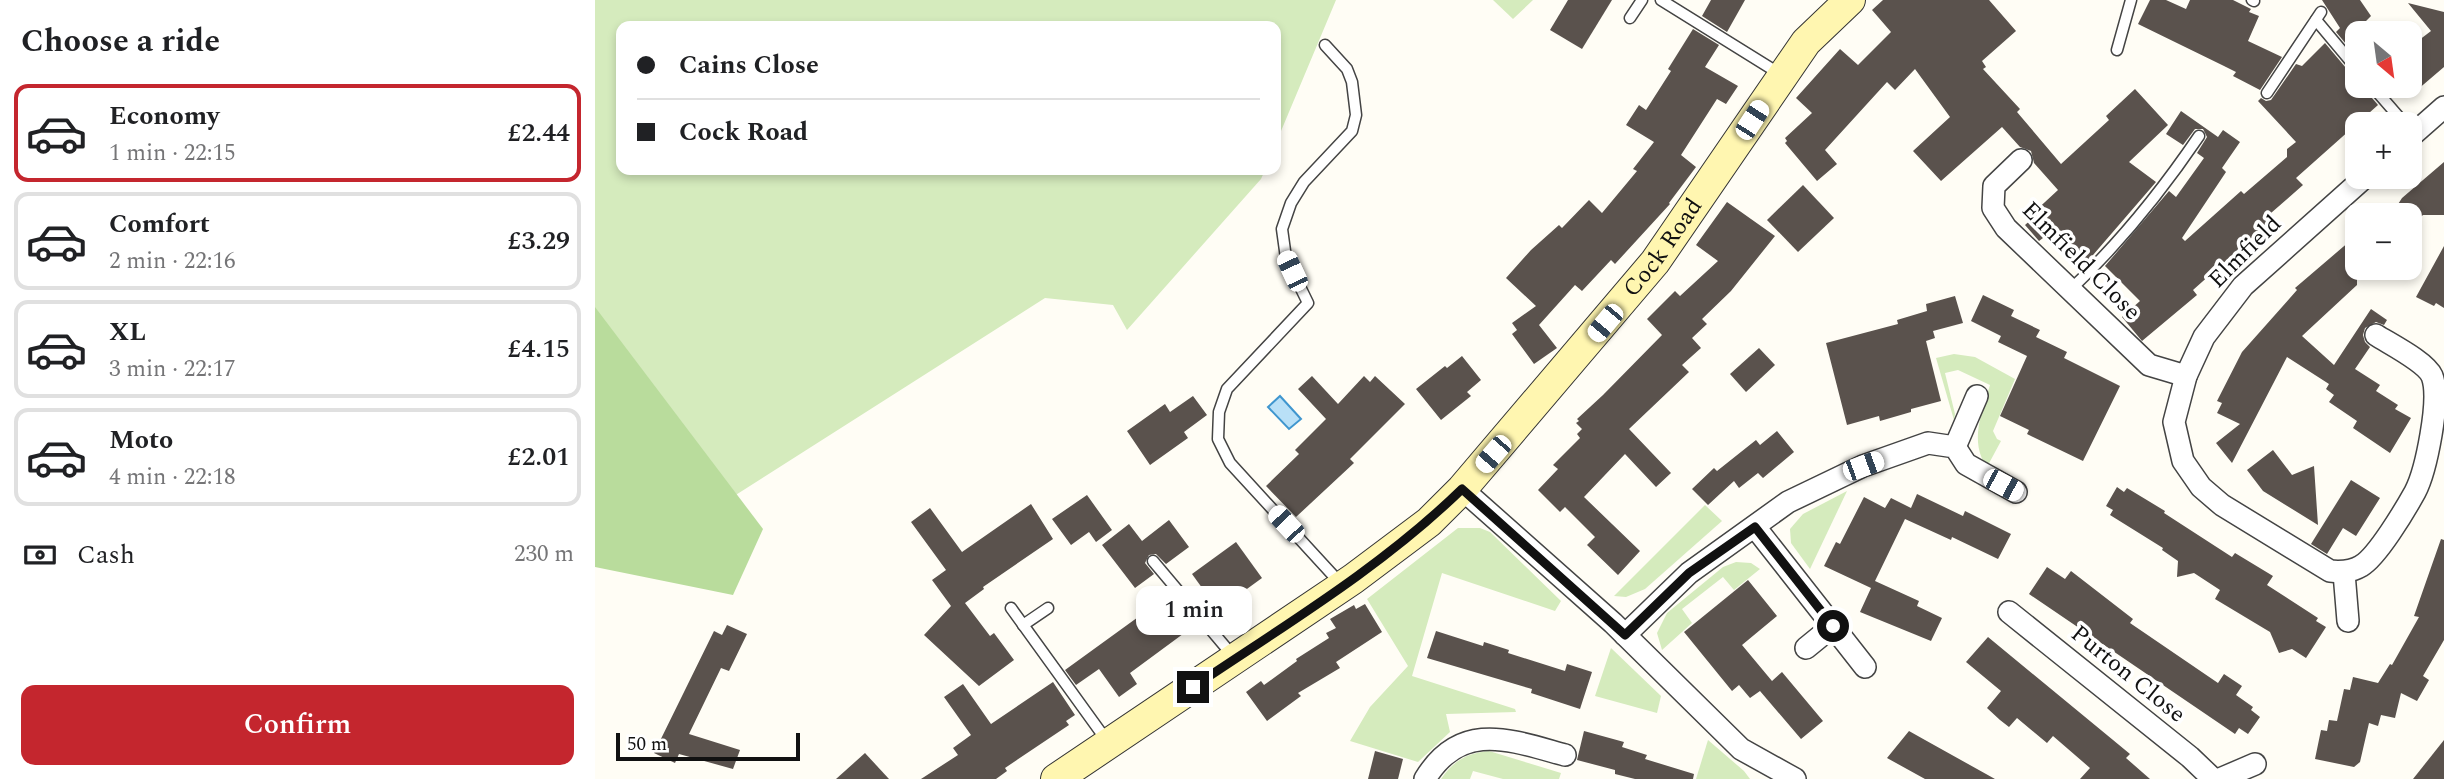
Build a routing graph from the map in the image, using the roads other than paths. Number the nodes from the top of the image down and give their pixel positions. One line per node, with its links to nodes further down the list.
1 (1642, 0): 5 (lane)
2 (1661, 0): 9 (lane)
3 (1850, 0): 9 (street, Cock Road)
4 (2131, 0): 7 (lane)
5 (1630, 18)
6 (1325, 46): 29 (lane)
7 (2117, 50)
8 (2345, 53): 10 (lane)
9 (1782, 76): 24 (street, Cock Road)
10 (2267, 93)
11 (2382, 98): 13 (lane)
12 (2444, 107): 14 (street)
13 (2393, 112)
14 (2422, 122)
15 (2199, 136): 18 (lane)
16 (2021, 160): 18 (street, Elmfield Close)
17 (2352, 189): 21 (street, Elmfield)
18 (2070, 290): 21 (street, Elmfield Close)
19 (2376, 335): 20 (street)
20 (2438, 371): 28 (street)
21 (2186, 376): 28 (street, Elmfield)
22 (1977, 396): 23 (street)
23 (1955, 447): 25 (street); 26 (street)
24 (1462, 489): 29 (street, Cock Road); 36 (street)
25 (2016, 492)
26 (1755, 527): 35 (street); 36 (street)
27 (1153, 561): 38 (lane)
28 (2344, 573): 33 (street)
29 (1343, 585): 38 (street, Cock Road)
30 (1011, 608): 34 (lane)
31 (1048, 608): 34 (lane)
32 (2009, 612): 46 (street, Purton Close)
33 (2348, 621)
34 (1023, 625): 40 (lane)
35 (1833, 626): 37 (street); 39 (street)
36 (1625, 635): 45 (street)
37 (1805, 648)
38 (1235, 658): 40 (street, Cock Road)
39 (1865, 667)
40 (1108, 743): 43 (street, Cock Road)
41 (1565, 755): 44 (street)
42 (2255, 764): 47 (street)
43 (1056, 779)
44 (1425, 779)
45 (1792, 779)
46 (2213, 779)
47 (2220, 779)

